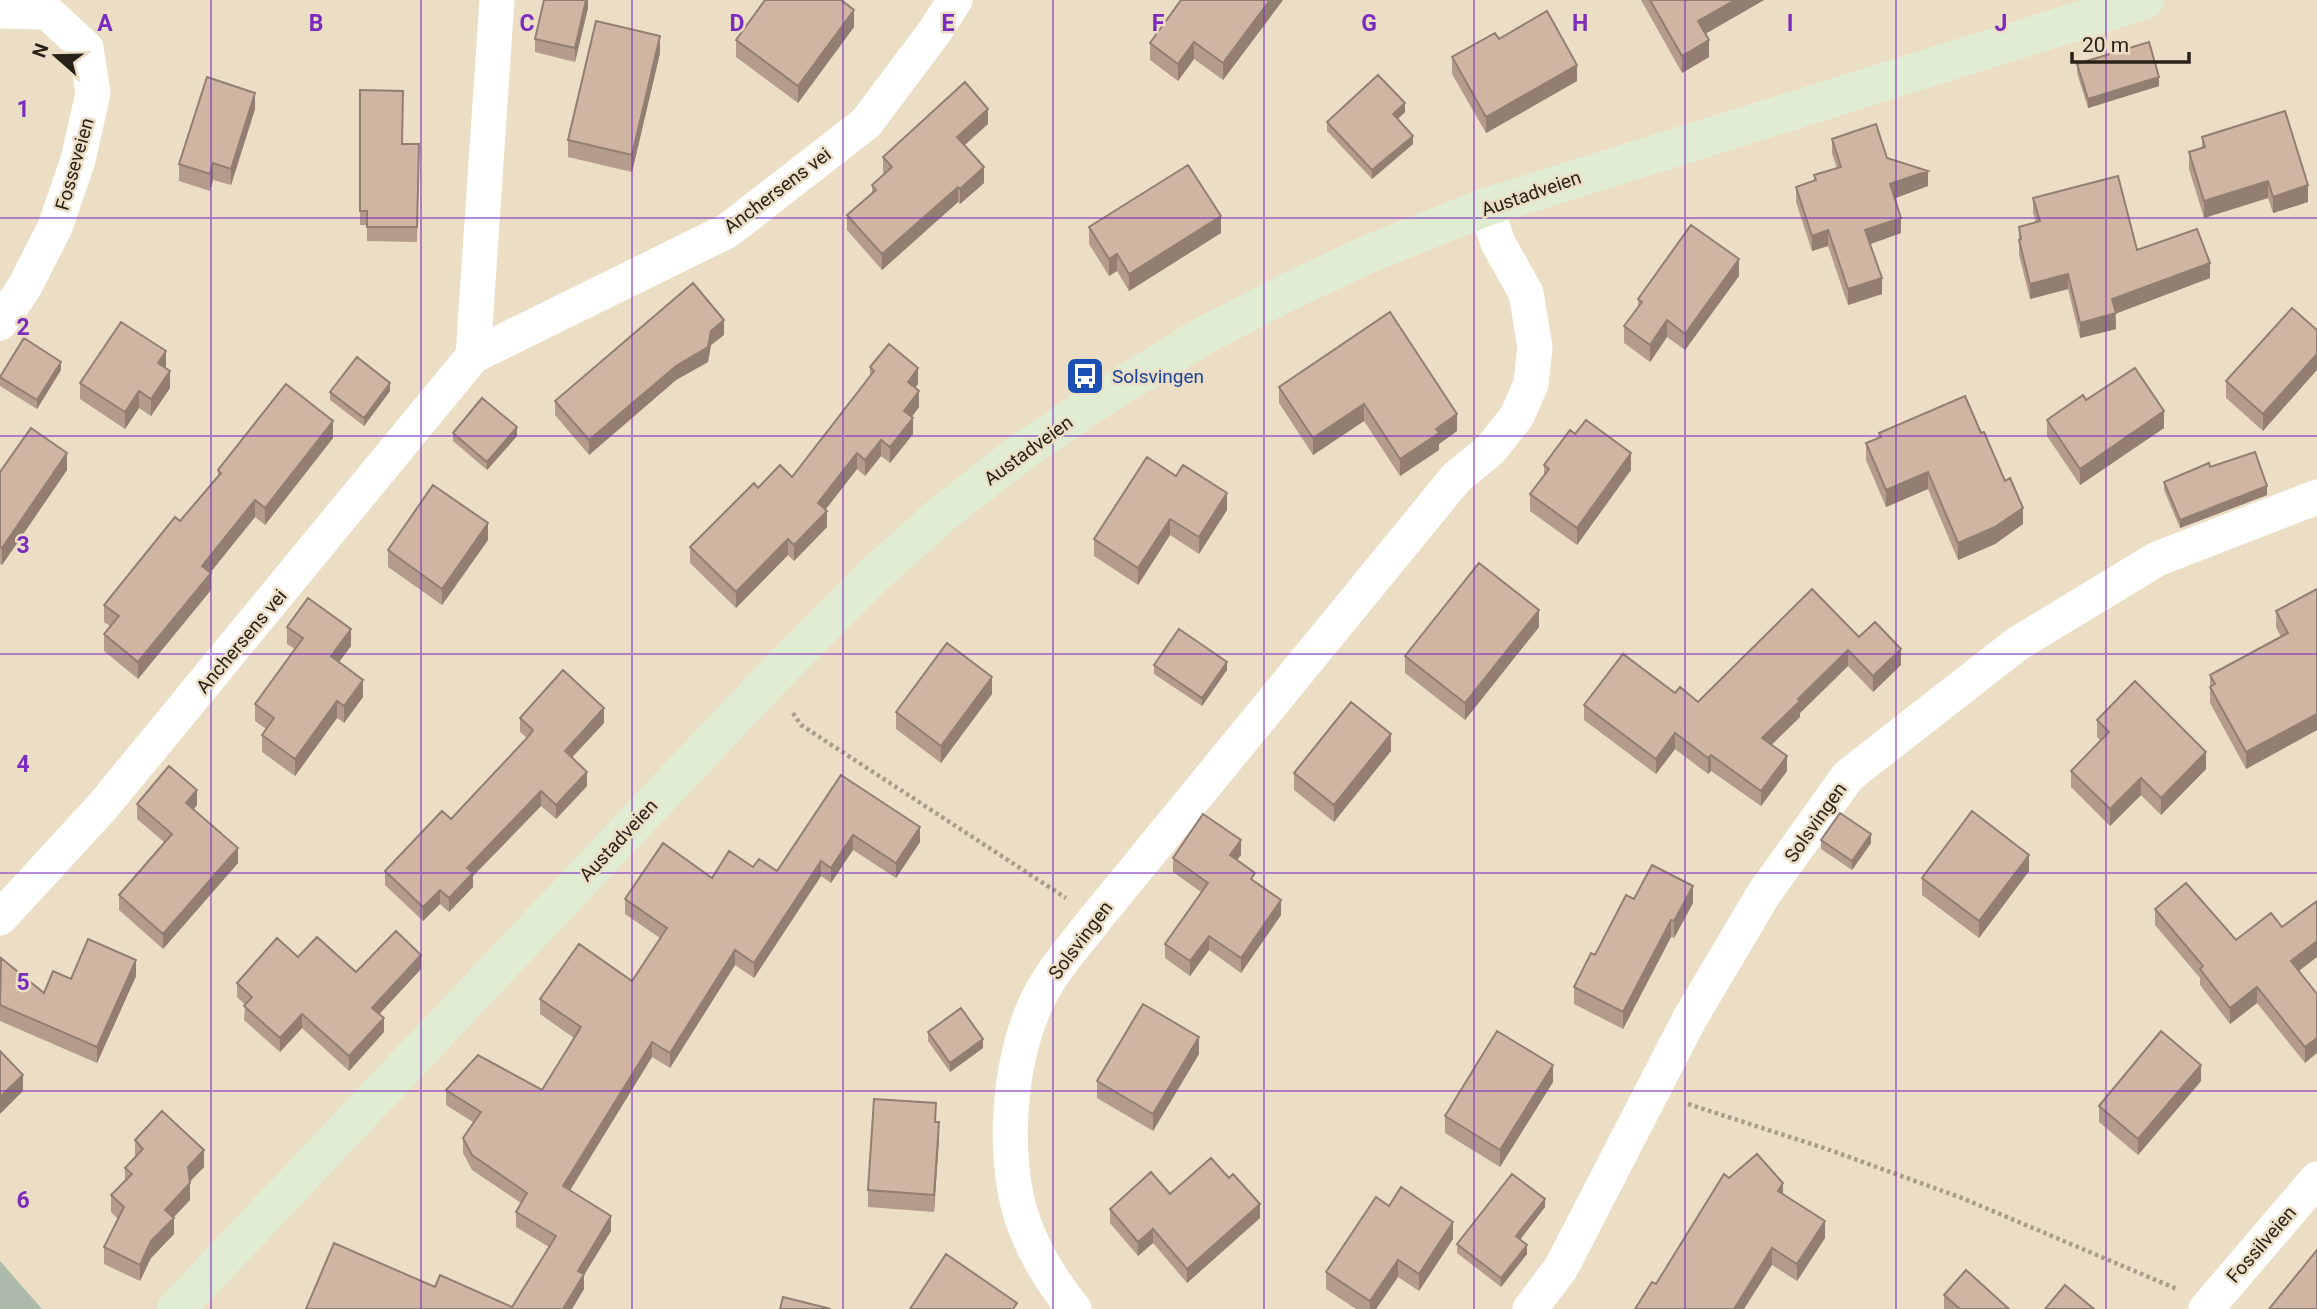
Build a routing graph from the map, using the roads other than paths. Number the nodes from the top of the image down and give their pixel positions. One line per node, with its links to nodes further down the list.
1 (497, 0): 7 (street)
2 (955, 0): 7 (street, Anchersens vei)
3 (2145, 0): 5 (main road, Austadveien)
4 (0, 11): 6 (street, Fosseveien)
5 (1486, 207): 12 (main road, Austadveien); 13 (street, Solsvingen)
6 (0, 323)
7 (473, 356): 9 (street, Anchersens vei)
8 (2317, 497): 14 (street, Solsvingen)
9 (0, 918)
10 (2317, 1179): 11 (street, Fossilveien)
11 (2208, 1306)
12 (176, 1309)
13 (1074, 1309)
14 (1530, 1309)

